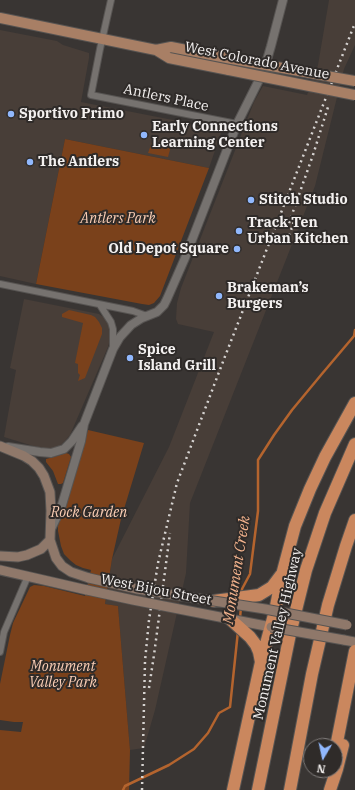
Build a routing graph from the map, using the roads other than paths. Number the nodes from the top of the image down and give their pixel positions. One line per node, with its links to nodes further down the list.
1 (111, 0): 4 (street)
2 (283, 0): 8 (street)
3 (0, 18): 4 (main road, West Colorado Avenue)
4 (102, 39): 5 (main road, West Colorado Avenue); 8 (street, Antlers Place)
5 (156, 50): 6 (main road, West Colorado Avenue, bridge); 7 (main road, West Colorado Avenue, bridge)
6 (355, 81)
7 (355, 95)
8 (237, 124): 11 (street)
9 (0, 284): 10 (street)
10 (100, 305): 11 (street); 12 (street)
11 (148, 316): 12 (street)
12 (113, 349): 14 (street)
13 (355, 403): 22 (highway)
14 (84, 424): 16 (street); 18 (street)
15 (355, 444): 37 (highway, Monument Valley Highway)
16 (0, 446): 18 (main road)
17 (355, 520): 38 (highway)
18 (51, 529): 19 (main road)
19 (50, 540): 20 (main road); 24 (main road, West Bijou Street, bridge)
20 (0, 556)
21 (0, 570): 23 (main road, West Bijou Street)
22 (284, 571): 24 (highway, bridge); 25 (highway)
23 (28, 576): 26 (main road, West Bijou Street, bridge); 31 (street)
24 (213, 601): 25 (main road, West Bijou Street, bridge)
25 (275, 611): 27 (main road, West Bijou Street, bridge); 28 (highway)
26 (230, 619): 28 (main road, West Bijou Street); 32 (highway)
27 (351, 625)
28 (271, 627): 29 (main road, West Bijou Street, bridge); 32 (highway)
29 (355, 642)
30 (355, 651): 34 (highway)
31 (0, 652)
32 (261, 662): 36 (highway)
33 (355, 690): 39 (highway)
34 (338, 738)
35 (331, 778): 39 (highway)
36 (233, 790)
37 (258, 790)
38 (290, 790)
39 (329, 790)

